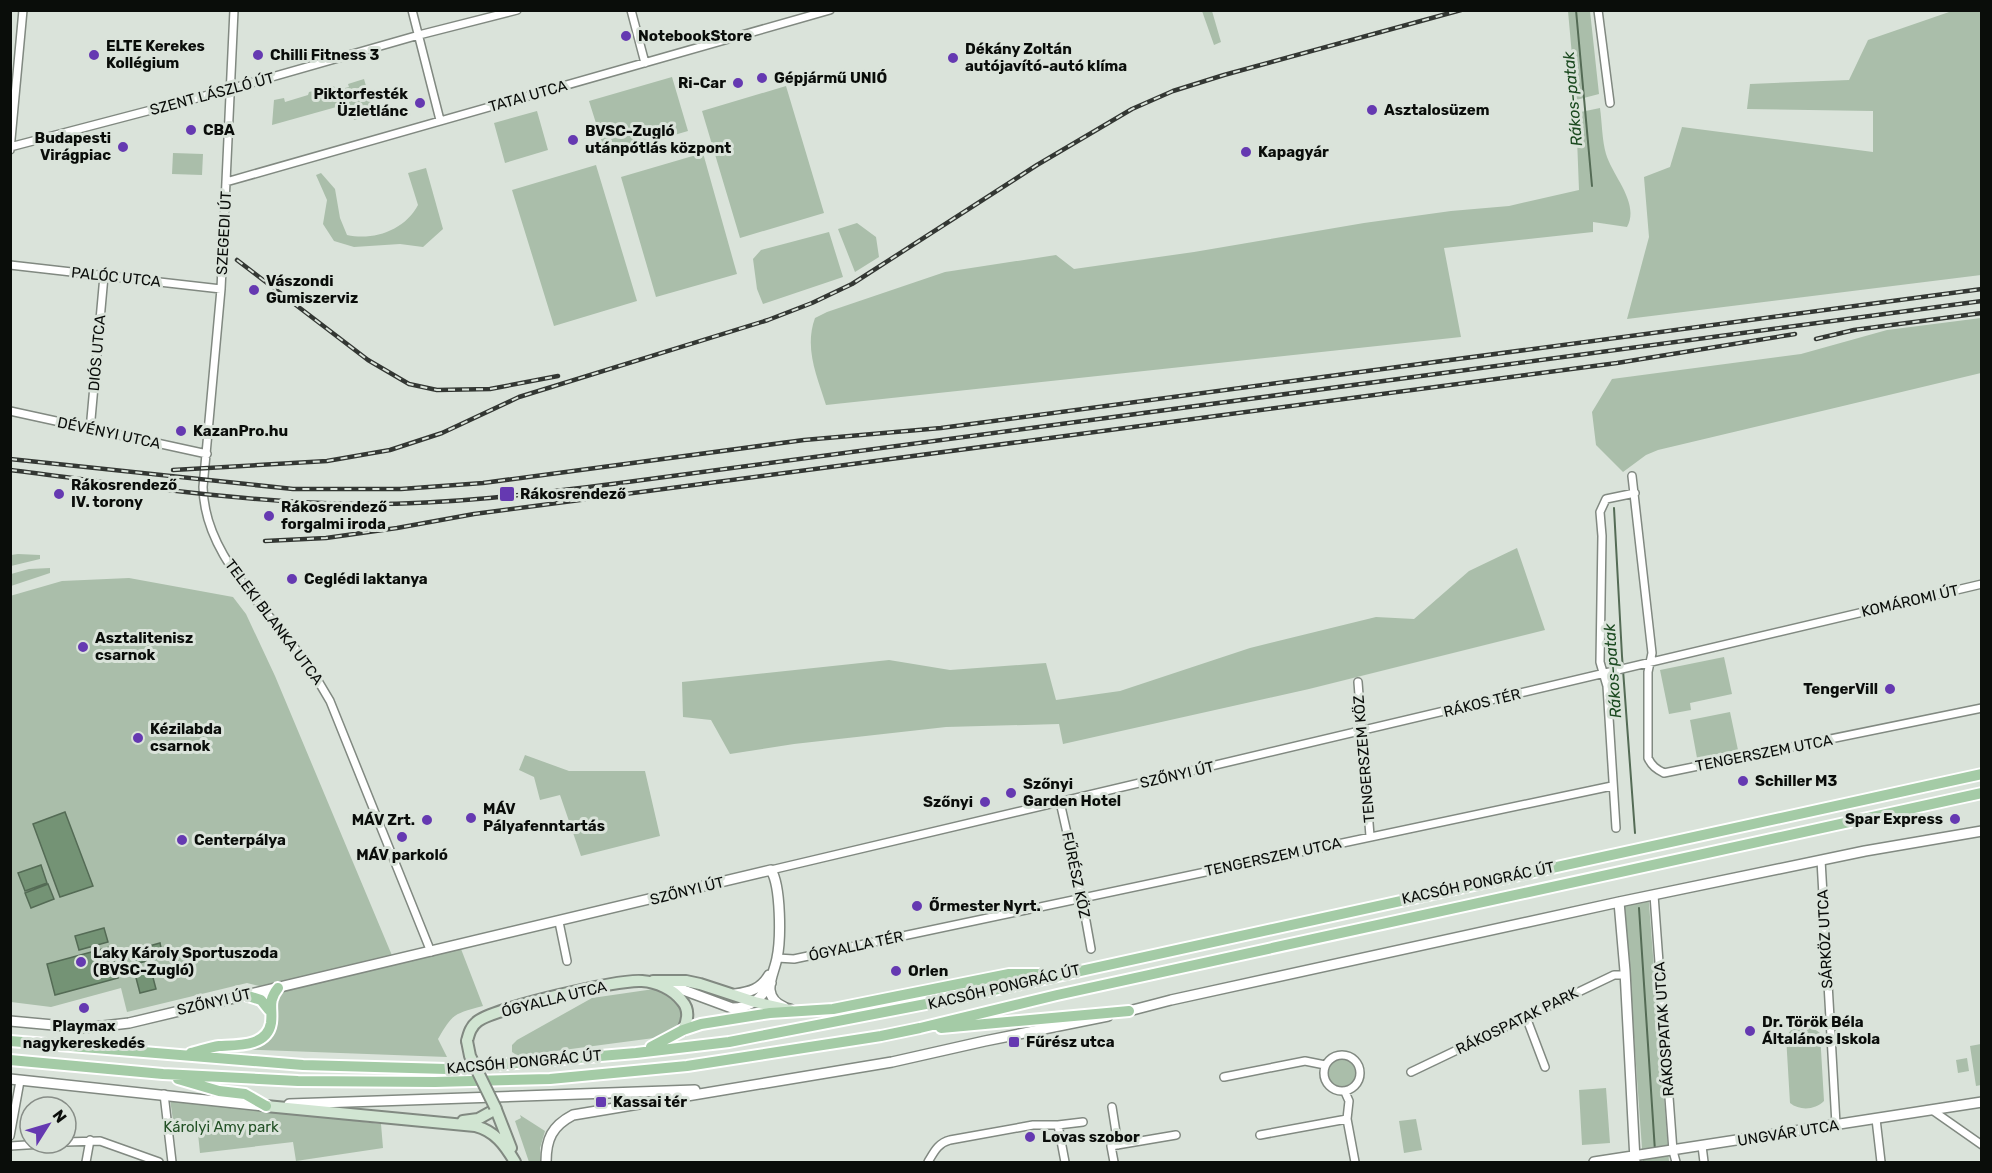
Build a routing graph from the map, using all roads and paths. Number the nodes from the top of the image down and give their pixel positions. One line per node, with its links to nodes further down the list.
1 (23, 10): 13 (street)
2 (234, 10): 10 (street, SZEGEDI ÚT)
3 (412, 10): 8 (street)
4 (517, 10): 8 (street, SZENT LÁSZLÓ ÚT)
5 (630, 10): 9 (street)
6 (1598, 10): 11 (street)
7 (828, 11): 9 (street, TATAI UTCA)
8 (419, 35): 10 (street, SZENT LÁSZLÓ ÚT); 12 (street)
9 (645, 63): 12 (street, TATAI UTCA)
10 (230, 90): 13 (street, SZENT LÁSZLÓ ÚT); 14 (street, SZEGEDI ÚT)
11 (1610, 103)
12 (440, 120): 14 (street, TATAI UTCA)
13 (11, 148)
14 (226, 182): 17 (street, SZEGEDI ÚT)
15 (10, 266): 16 (street, PALÓC UTCA)
16 (104, 276): 17 (street, PALÓC UTCA); 19 (street, DIÓS UTCA)
17 (221, 289): 20 (street, SZEGEDI ÚT)
18 (10, 411): 19 (street, DÉVÉNYI UTCA)
19 (90, 430): 20 (street, DÉVÉNYI UTCA)
20 (207, 454): 45 (street, TELEKI BLANKA UTCA)
21 (1632, 476): 22 (street)
22 (1635, 494): 25 (street); 26 (street)
23 (1982, 584): 24 (street, KOMÁROMI ÚT)
24 (1839, 617): 25 (street, RÁKOS TÉR)
25 (1650, 662): 26 (street, RÁKOS TÉR); 28 (street, TENGERSZEM UTCA)
26 (1604, 673): 29 (street, RÁKOS TÉR); 31 (street)
27 (1358, 682): 29 (street, TENGERSZEM KÖZ)
28 (1982, 708)
29 (1361, 732): 33 (street, SZŐNYI ÚT); 36 (street, TENGERSZEM KÖZ)
30 (1982, 774): 48 (main road, KACSÓH PONGRÁC ÚT)
31 (1612, 786): 34 (street); 36 (street, TENGERSZEM UTCA)
32 (1982, 793): 62 (main road, KACSÓH PONGRÁC ÚT)
33 (1060, 802): 38 (street, SZŐNYI ÚT); 40 (street, FŰRÉSZ KÖZ)
34 (1616, 828)
35 (1982, 831): 37 (street, KACSÓH PONGRÁC ÚT)
36 (1370, 836): 40 (street, TENGERSZEM UTCA)
37 (1821, 860): 39 (street, KACSÓH PONGRÁC ÚT); 87 (street, SÁRKÖZ UTCA)
38 (771, 870): 42 (street, SZŐNYI ÚT); 46 (street)
39 (1654, 895): 41 (street, KACSÓH PONGRÁC ÚT); 96 (street, RÁKOSPATAK UTCA)
40 (1082, 899): 43 (street, TENGERSZEM UTCA); 44 (street, FŰRÉSZ KÖZ)
41 (1619, 902): 49 (street); 59 (street, KACSÓH PONGRÁC ÚT)
42 (559, 922): 45 (street, SZŐNYI ÚT); 47 (street)
43 (934, 929): 46 (street, ÓGYALLA TÉR)
44 (1091, 949)
45 (432, 952): 53 (street, SZŐNYI ÚT)
46 (776, 960): 52 (street); 54 (street)
47 (567, 962)
48 (1060, 974): 58 (main road); 65 (main road, KACSÓH PONGRÁC ÚT)
49 (1625, 975): 60 (street, RÁKOSPATAK PARK); 97 (street)
50 (641, 981): 51 (main road, ÓGYALLA UTCA); 54 (main road); 80 (main road, ÓGYALLA UTCA, bridge)
51 (654, 983): 56 (street); 63 (main road)
52 (771, 983): 56 (street); 58 (street)
53 (278, 988): 55 (street, SZŐNYI ÚT); 57 (main road)
54 (735, 994): 56 (main road)
55 (245, 995): 57 (main road); 61 (street, SZŐNYI ÚT)
56 (755, 1002): 58 (main road)
57 (269, 1010): 66 (main road)
58 (793, 1011): 63 (main road)
59 (1129, 1011): 62 (main road); 74 (street, KACSÓH PONGRÁC ÚT)
60 (1526, 1017): 69 (street); 70 (street, RÁKOSPATAK PARK)
61 (10, 1021)
62 (920, 1028): 71 (main road, KACSÓH PONGRÁC ÚT)
63 (683, 1030): 65 (main road)
64 (10, 1041): 66 (main road, KACSÓH PONGRÁC ÚT)
65 (636, 1053): 66 (main road, KACSÓH PONGRÁC ÚT)
66 (184, 1055)
67 (10, 1060): 71 (main road, KACSÓH PONGRÁC ÚT)
68 (1325, 1065): 72 (street); 75 (street); 75 (street)
69 (1545, 1067)
70 (1411, 1072)
71 (163, 1074): 78 (main road)
72 (1224, 1077)
73 (15, 1080): 76 (street, KACSÓH PONGRÁC ÚT); 90 (street)
74 (742, 1088): 78 (street, KACSÓH PONGRÁC ÚT); 102 (street, KACSÓH PONGRÁC ÚT)
75 (1345, 1092): 82 (street)
76 (164, 1094): 78 (street, KACSÓH PONGRÁC ÚT); 100 (street)
77 (1982, 1102): 81 (street, UNGVÁR UTCA)
78 (266, 1106): 85 (main road)
79 (1112, 1107): 93 (street)
80 (495, 1108): 85 (main road); 101 (main road)
81 (1932, 1110): 83 (street, UNGVÁR UTCA); 94 (street)
82 (1347, 1119): 89 (street); 106 (street)
83 (1876, 1119): 87 (street, UNGVÁR UTCA); 110 (street)
84 (1083, 1122): 86 (street)
85 (451, 1123): 101 (main road)
86 (1058, 1125): 103 (street); 104 (street)
87 (1836, 1125): 95 (street, UNGVÁR UTCA)
88 (1176, 1135): 93 (street)
89 (1260, 1135)
90 (10, 1136)
91 (90, 1140): 92 (street); 98 (street); 99 (street)
92 (78, 1141)
93 (1118, 1145): 105 (street)
94 (1982, 1145)
95 (1702, 1146): 96 (street, UNGVÁR UTCA); 109 (street)
96 (1669, 1151): 97 (street, UNGVÁR UTCA); 108 (street, RÁKOSPATAK UTCA)
97 (1638, 1158): 107 (street, UNGVÁR UTCA)
98 (86, 1162)
99 (159, 1162)
100 (172, 1162)
101 (516, 1162)
102 (546, 1162)
103 (928, 1162)
104 (1065, 1162)
105 (1114, 1162)
106 (1355, 1162)
107 (1594, 1162)
108 (1676, 1162)
109 (1704, 1162)
110 (1881, 1162)

